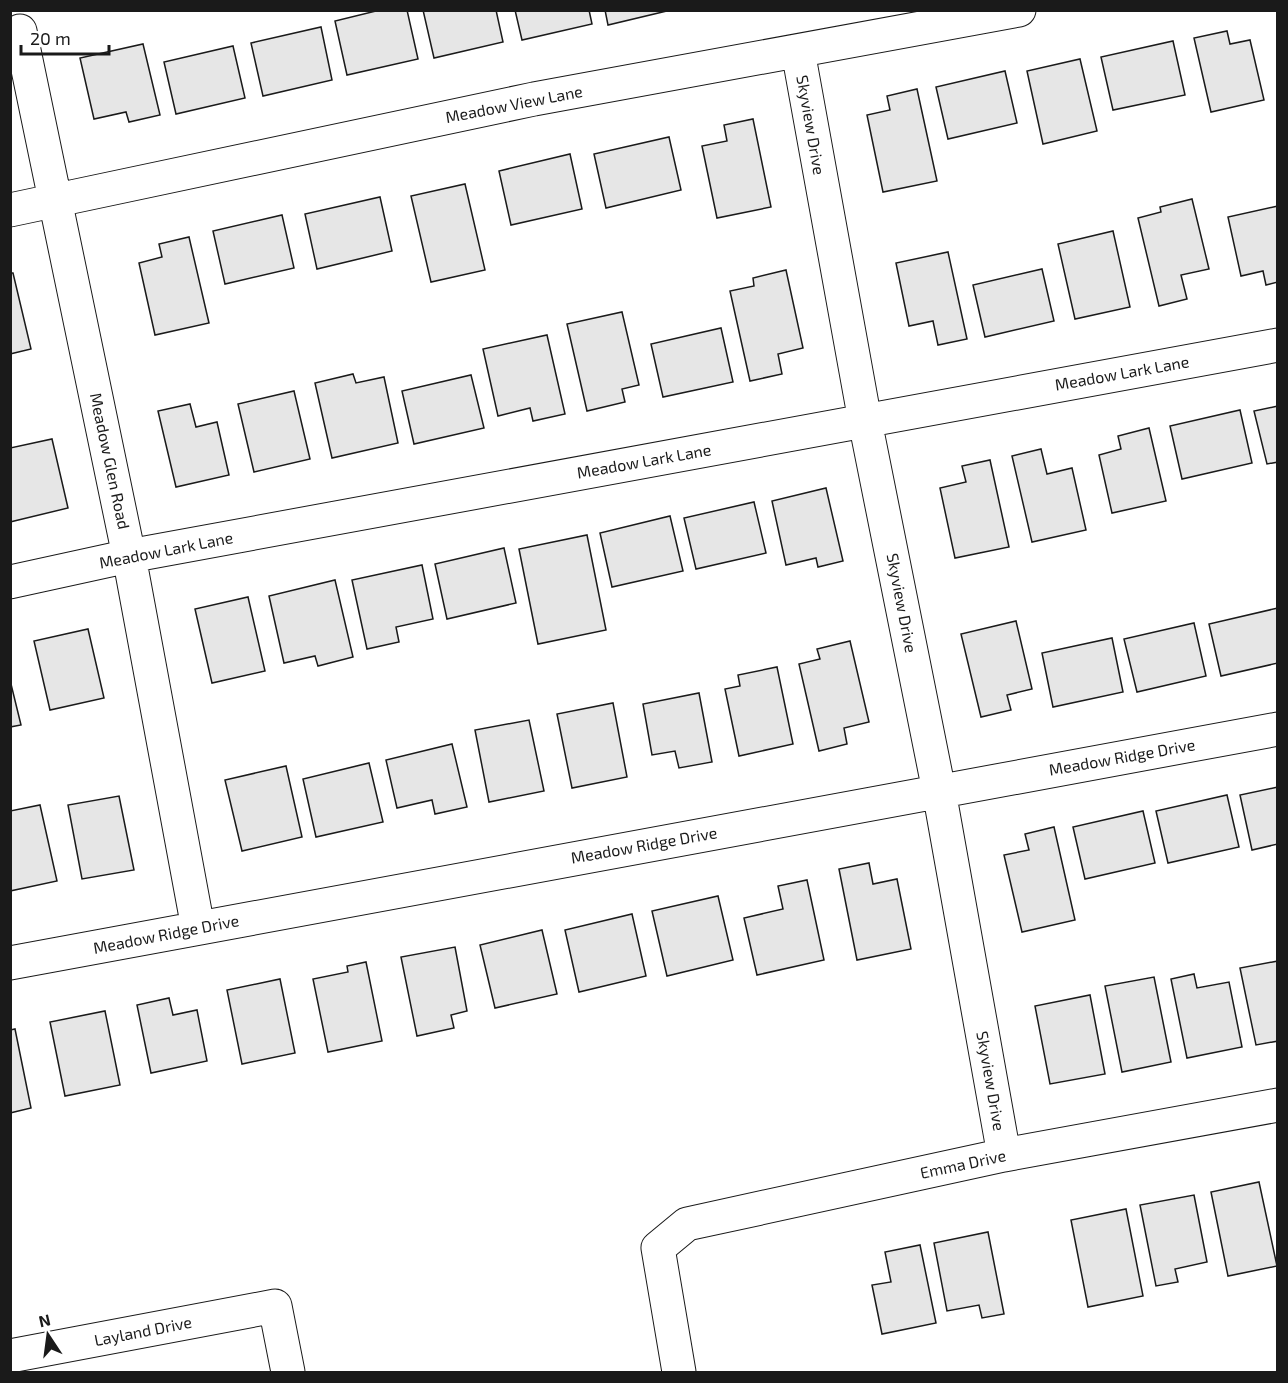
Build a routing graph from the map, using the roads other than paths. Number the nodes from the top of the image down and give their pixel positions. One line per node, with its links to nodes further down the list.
1 (1019, 10): 3 (street, Meadow View Lane)
2 (20, 31): 4 (street, Meadow Glen Road)
3 (798, 51): 4 (street, Meadow View Lane); 7 (street, Skyview Drive)
4 (55, 201): 5 (street, Meadow View Lane); 8 (street, Meadow Glen Road)
5 (10, 210)
6 (1278, 345): 7 (street, Meadow Lark Lane)
7 (865, 421): 8 (street, Meadow Lark Lane); 11 (street, Skyview Drive)
8 (129, 556): 9 (street, Meadow Lark Lane); 12 (street, Meadow Glen Road)
9 (10, 582)
10 (1278, 729): 11 (street, Meadow Ridge Drive)
11 (939, 791): 12 (street, Meadow Ridge Drive); 15 (street, Skyview Drive)
12 (198, 928): 13 (street, Meadow Ridge Drive)
13 (10, 963)
14 (1278, 1105): 15 (street, Emma Drive)
15 (1004, 1155): 18 (street, Emma Drive)
16 (10, 1356): 17 (street, Layland Drive)
17 (288, 1372)
18 (679, 1372)

